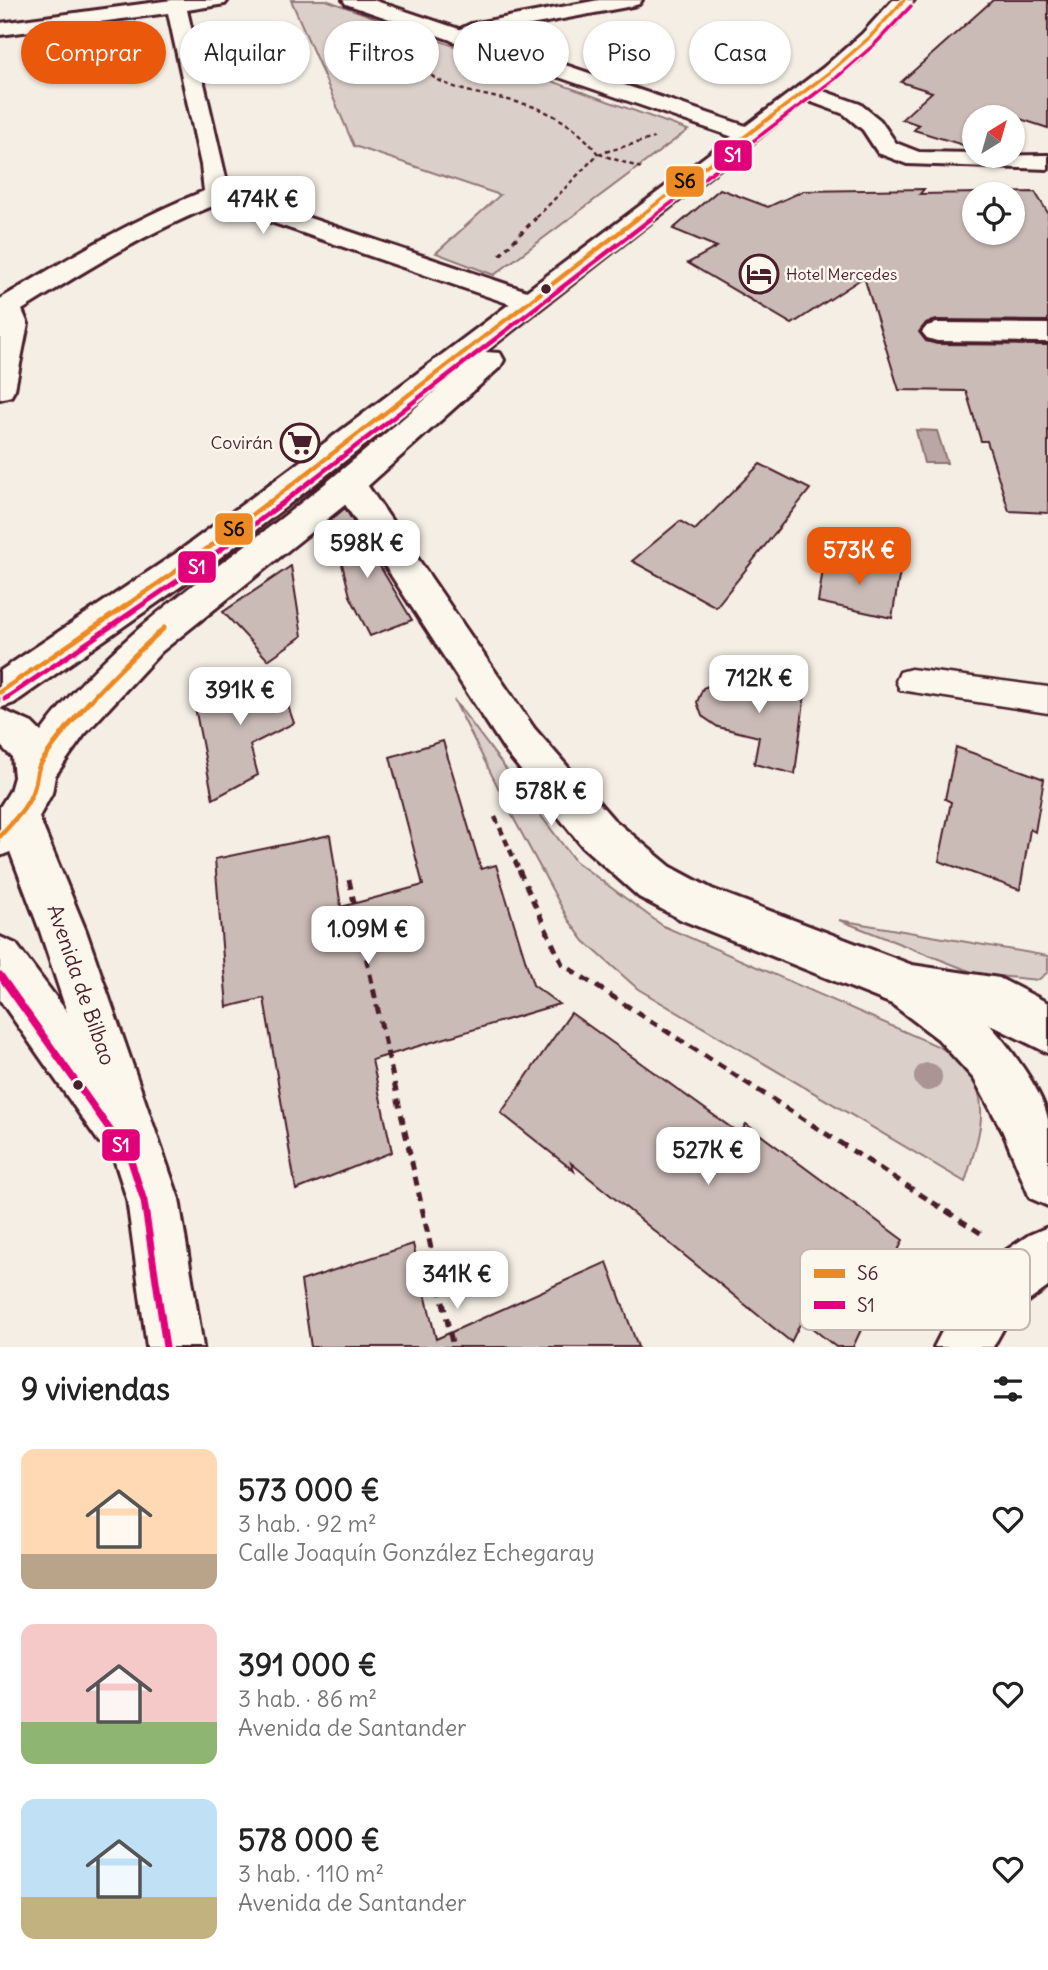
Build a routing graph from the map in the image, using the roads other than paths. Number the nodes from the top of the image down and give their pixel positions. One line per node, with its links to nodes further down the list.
1 (218, 0): 5 (main road)
2 (353, 0): 8 (main road)
3 (632, 0): 6 (main road)
4 (904, 0): 10 (main road)
5 (176, 5): 7 (main road); 14 (main road)
6 (519, 21)
7 (0, 29)
8 (453, 35)
9 (569, 74): 11 (main road)
10 (806, 92): 11 (main road); 12 (main road)
11 (747, 134): 13 (main road)
12 (1048, 162)
13 (685, 182): 15 (main road); 20 (main road)
14 (217, 195): 15 (main road); 16 (main road)
15 (529, 301): 22 (main road)
16 (3, 306): 19 (main road)
17 (937, 332): 18 (main road)
18 (1048, 333)
19 (0, 389)
20 (349, 484): 25 (main road); 28 (main road)
21 (911, 681): 23 (lane)
22 (0, 692)
23 (1048, 700)
24 (0, 726): 25 (main road)
25 (36, 770): 26 (main road)
26 (9, 827): 30 (main road, Avenida de Bilbao)
27 (0, 960): 30 (main road, Avenida de Bilbao)
28 (908, 987): 29 (main road); 31 (main road)
29 (1048, 1029)
30 (138, 1154): 33 (main road, Avenida de Bilbao)
31 (1048, 1180)
32 (971, 1330): 34 (main road)
33 (175, 1347)
34 (962, 1347)

